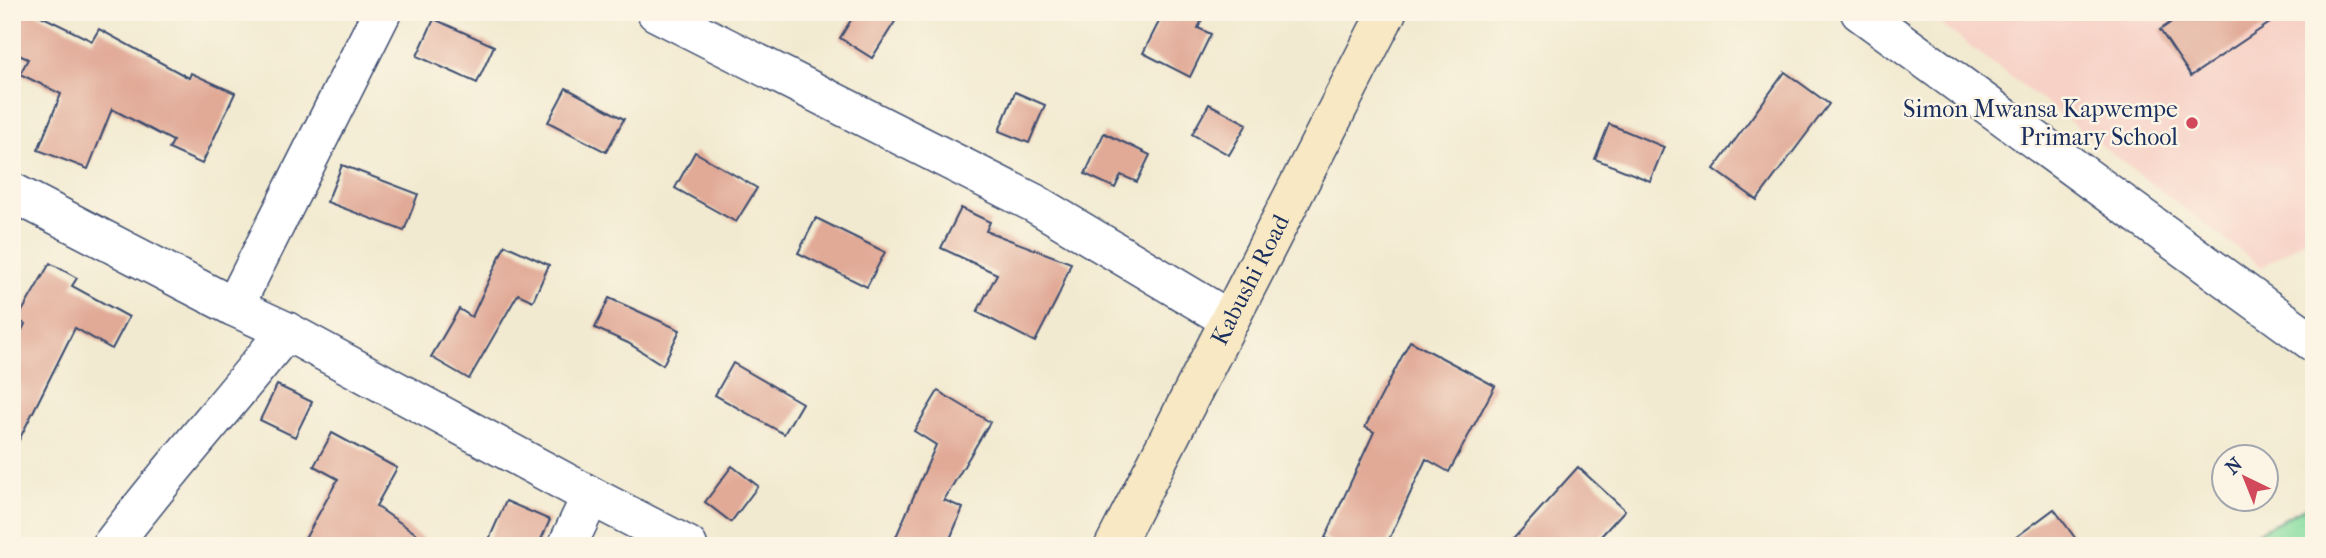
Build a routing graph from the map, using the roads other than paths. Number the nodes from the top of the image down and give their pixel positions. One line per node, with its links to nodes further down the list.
1 (382, 12): 6 (street)
2 (656, 12): 7 (street)
3 (1387, 12): 7 (main road, Kabushi Road)
4 (1860, 12): 9 (street)
5 (12, 192): 6 (street)
6 (234, 307): 8 (street)
7 (1230, 320): 14 (main road, Kabushi Road)
8 (286, 331): 10 (street); 11 (street)
9 (2314, 343)
10 (591, 496): 12 (street); 13 (street)
11 (111, 546)
12 (566, 546)
13 (688, 546)
14 (1114, 546)

